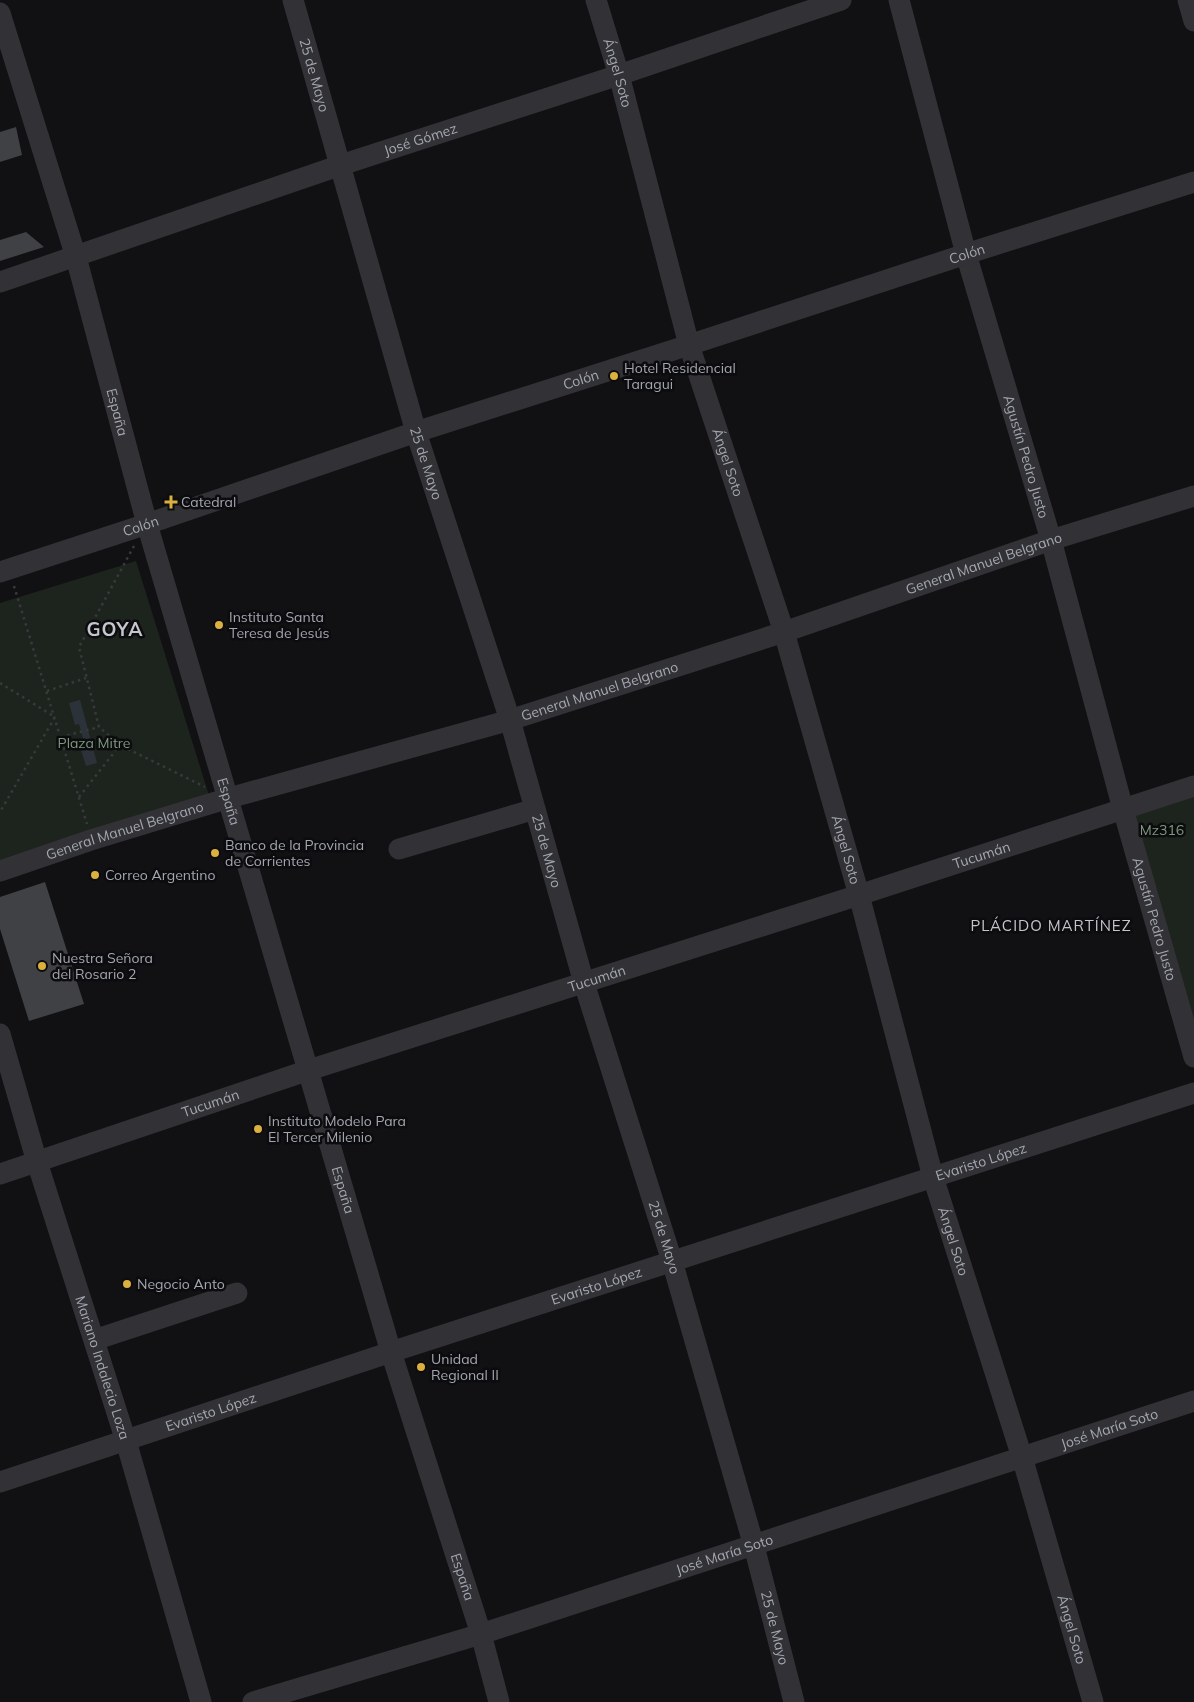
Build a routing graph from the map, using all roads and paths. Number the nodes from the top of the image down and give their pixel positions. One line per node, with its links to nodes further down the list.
1 (293, 0): 9 (street, 25 de Mayo)
2 (596, 0): 8 (street, Ángel Soto)
3 (841, 0): 8 (street, José Gómez)
4 (899, 0): 11 (street, Agustín Pedro Justo)
5 (1188, 0): 7 (street)
6 (0, 13): 12 (street, España)
7 (1194, 21)
8 (619, 75): 9 (street, José Gómez); 14 (street, Ángel Soto)
9 (341, 165): 12 (street, José Gómez); 15 (street, 25 de Mayo)
10 (1194, 182): 11 (street, Colón)
11 (966, 254): 14 (street, Colón); 18 (street, Agustín Pedro Justo)
12 (76, 257): 13 (street, José Gómez); 17 (street, España)
13 (0, 282)
14 (689, 345): 15 (street, Colón); 20 (street, Ángel Soto)
15 (416, 432): 17 (street, Colón); 25 (street, 25 de Mayo)
16 (1194, 496): 18 (street, General Manuel Belgrano)
17 (147, 524): 19 (street, Colón); 21 (path); 31 (street, España)
18 (1051, 540): 20 (street, General Manuel Belgrano); 33 (street, Agustín Pedro Justo)
19 (5, 570): 23 (path)
20 (784, 632): 25 (street, General Manuel Belgrano); 38 (street, Ángel Soto)
21 (87, 678): 23 (path); 26 (path)
22 (0, 684): 24 (path)
23 (47, 691): 24 (path)
24 (55, 717): 27 (path); 34 (path)
25 (510, 720): 31 (street, General Manuel Belgrano); 32 (street, 25 de Mayo)
26 (99, 727): 27 (path); 28 (path)
27 (61, 737): 30 (path)
28 (120, 745): 30 (path); 31 (path)
29 (1194, 786): 33 (street, Tucumán)
30 (79, 797): 35 (path)
31 (229, 798): 35 (street, General Manuel Belgrano); 42 (street, España)
32 (535, 809): 36 (street); 39 (street, 25 de Mayo)
33 (1122, 809): 38 (street, Tucumán); 41 (street, Agustín Pedro Justo)
34 (0, 812)
35 (92, 840): 37 (street, General Manuel Belgrano)
36 (399, 849)
37 (0, 872)
38 (859, 895): 39 (street, Tucumán); 46 (street, Ángel Soto)
39 (584, 983): 42 (street, Tucumán); 47 (street, 25 de Mayo)
40 (0, 1034): 44 (street, Mariano Indalecio Loza)
41 (1194, 1057)
42 (309, 1070): 44 (street, Tucumán); 50 (street, España)
43 (1194, 1093): 46 (street, Evaristo López)
44 (37, 1162): 45 (street, Tucumán); 49 (street, Mariano Indalecio Loza)
45 (0, 1174)
46 (933, 1177): 47 (street, Evaristo López); 53 (street, Ángel Soto)
47 (672, 1260): 50 (street, Evaristo López); 55 (street, 25 de Mayo)
48 (237, 1293): 49 (street)
49 (94, 1340): 52 (street, Mariano Indalecio Loza)
50 (391, 1352): 52 (street, Evaristo López); 56 (street, España)
51 (1194, 1401): 53 (street, José María Soto)
52 (126, 1441): 54 (street, Evaristo López); 57 (street, Mariano Indalecio Loza)
53 (1022, 1457): 55 (street, José María Soto); 61 (street, Ángel Soto)
54 (0, 1482)
55 (754, 1546): 56 (street, José María Soto); 60 (street, 25 de Mayo)
56 (481, 1634): 58 (street, José María Soto); 59 (street, España)
57 (201, 1702)
58 (253, 1702)
59 (499, 1702)
60 (794, 1702)
61 (1093, 1702)

